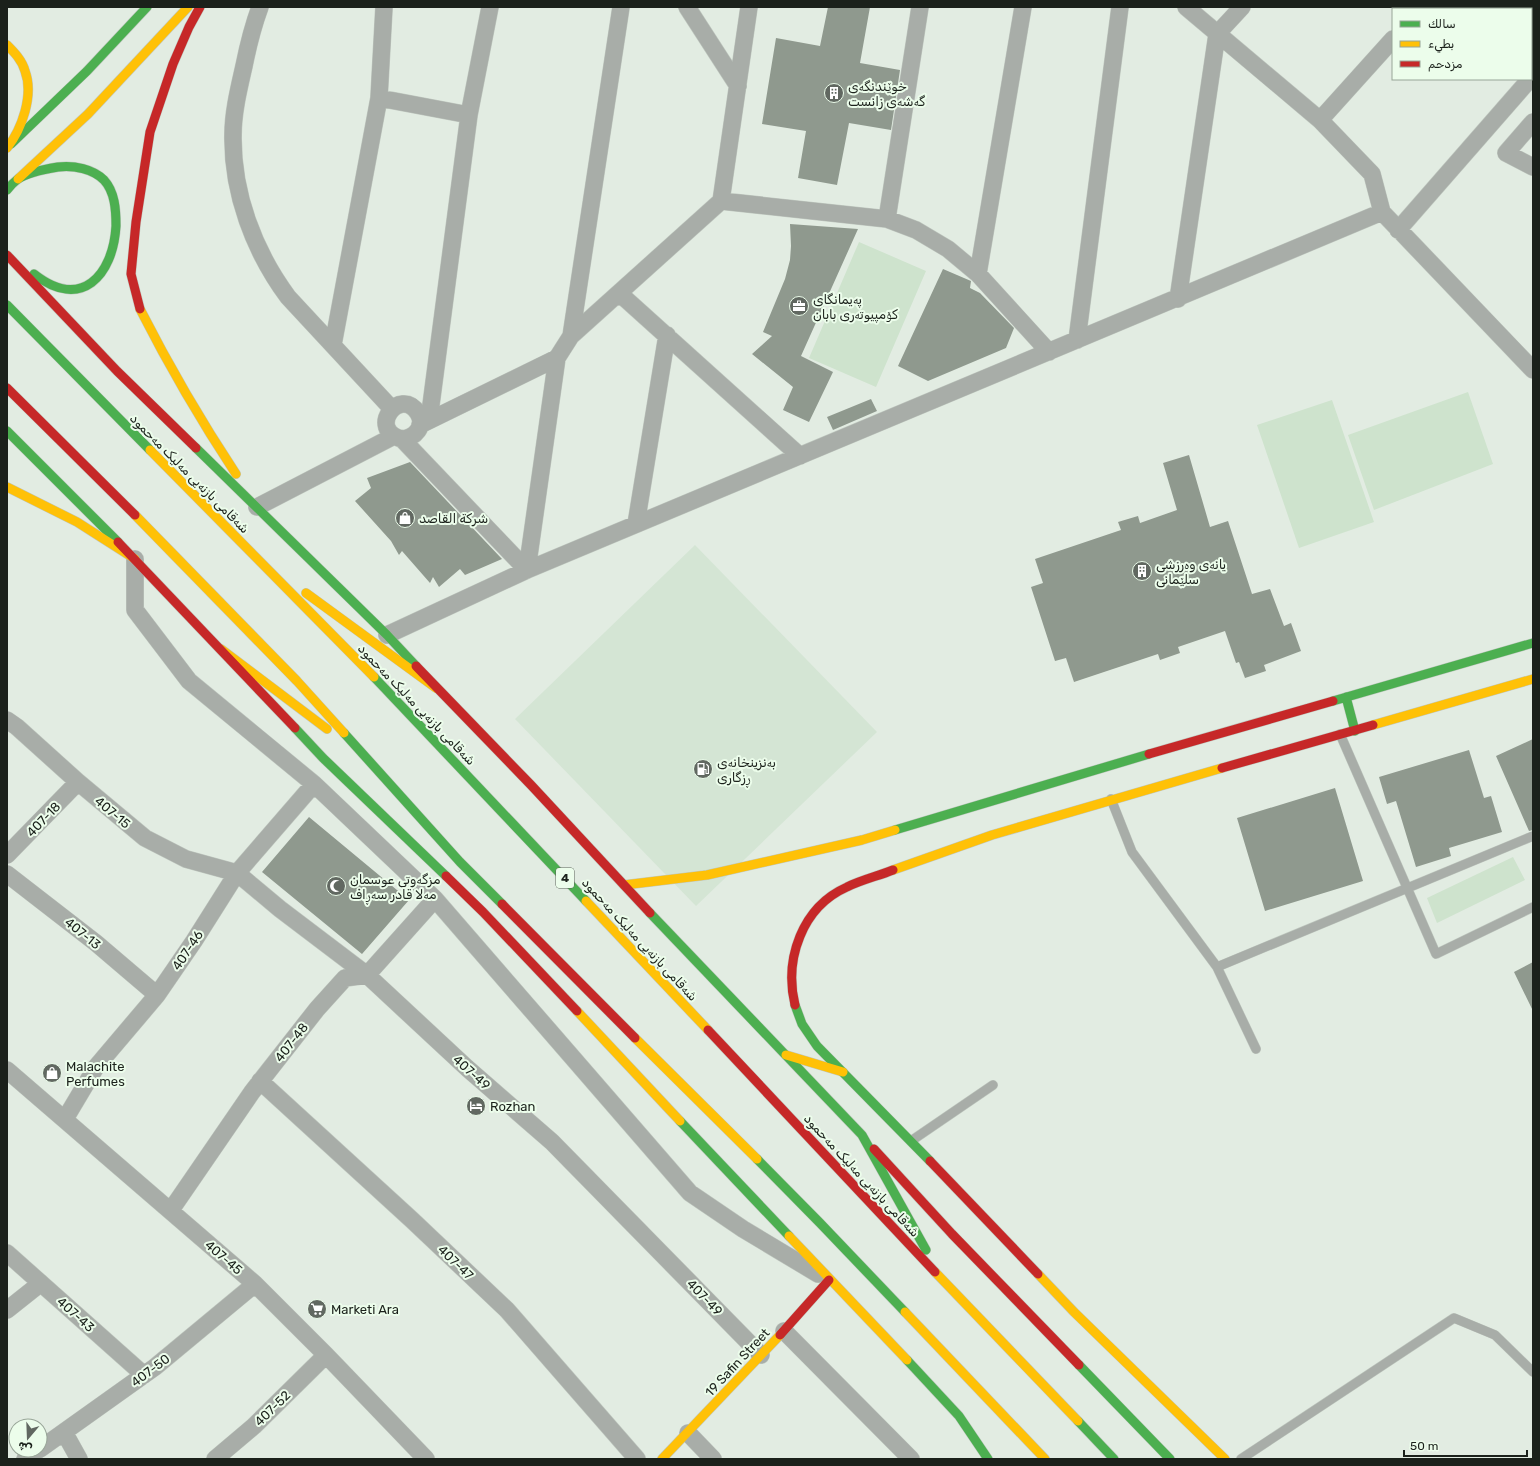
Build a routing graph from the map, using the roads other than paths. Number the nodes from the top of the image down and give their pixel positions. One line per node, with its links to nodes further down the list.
1 (147, 7): 24 (main road)
2 (188, 7): 26 (main road)
3 (200, 7): 51 (main road)
4 (260, 7): 40 (street)
5 (384, 7): 20 (street)
6 (490, 7): 21 (street)
7 (621, 7): 38 (street)
8 (687, 7): 19 (street)
9 (749, 7): 19 (street)
10 (920, 7): 30 (street)
11 (1023, 7): 33 (street)
12 (1120, 7): 39 (street)
13 (1186, 7): 15 (street)
14 (1242, 7): 15 (street)
15 (1217, 34): 22 (street); 35 (street)
16 (1392, 40): 22 (street)
17 (7, 45): 24 (main road)
18 (1530, 80): 31 (street)
19 (738, 86): 28 (street)
20 (379, 98): 21 (street); 40 (street)
21 (469, 115): 46 (street)
22 (1320, 120): 29 (street)
23 (1533, 122): 25 (street)
24 (8, 147)
25 (1533, 167)
26 (18, 179): 27 (main road); 32 (main road)
27 (7, 190)
28 (721, 201): 30 (street); 34 (street)
29 (1382, 212): 31 (street); 35 (street)
30 (887, 219): 33 (street)
31 (1398, 230): 43 (street)
32 (7, 255): 51 (main road)
33 (978, 274): 41 (street)
34 (620, 293): 37 (street); 38 (street)
35 (1178, 299): 39 (street)
36 (7, 306): 53 (main road, شەقامی بازنەیی مەلیک مەحمود / 4)
37 (667, 335): 49 (street); 52 (street)
38 (571, 336): 42 (street)
39 (1077, 340): 41 (street)
40 (333, 345): 45 (street)
41 (1049, 352): 49 (street)
42 (557, 358): 46 (street); 55 (street)
43 (1533, 370)
44 (7, 388): 65 (main road)
45 (392, 409): 46 (street); 48 (street)
46 (425, 423): 48 (street)
47 (7, 431): 54 (main road)
48 (398, 437): 51 (street); 55 (street)
49 (800, 456): 52 (street)
50 (7, 487): 54 (main road)
51 (257, 507): 56 (main road)
52 (636, 524): 55 (street)
53 (251, 552): 60 (main road); 91 (main road, شەقامی بازنەیی مەلیک مەحمود / 4)
54 (135, 559): 58 (main road); 67 (street)
55 (527, 570): 56 (street)
56 (387, 635): 60 (main road)
57 (1533, 643): 61 (main road)
58 (221, 649): 65 (main road); 92 (main road)
59 (1533, 679): 63 (main road)
60 (436, 688): 73 (main road)
61 (1346, 697): 63 (main road); 73 (main road)
62 (7, 720): 66 (street, 407-15)
63 (1356, 731): 64 (main road)
64 (1340, 734): 68 (main road); 74 (lane)
65 (368, 759): 112 (main road)
66 (78, 782): 70 (street, 407-18); 71 (street, 407-15)
67 (314, 784): 71 (street, 407-46); 75 (street)
68 (1111, 799): 77 (lane); 83 (main road)
69 (1533, 836): 74 (lane)
70 (7, 855)
71 (237, 872): 78 (street, 407-49); 79 (street, 407-46)
72 (7, 874): 79 (street, 407-13)
73 (624, 885): 81 (main road)
74 (1409, 888): 76 (lane); 77 (lane)
75 (435, 899): 78 (street); 92 (street)
76 (1533, 907)
77 (1217, 967): 80 (lane)
78 (367, 975): 84 (street, 407-48); 98 (street, 407-49)
79 (157, 995): 86 (street, 407-46)
80 (1256, 1049)
81 (785, 1054): 83 (main road); 87 (main road)
82 (7, 1070): 86 (street, 407-45)
83 (843, 1072): 88 (main road)
84 (260, 1081): 89 (street, 407-48); 107 (street, 407-47)
85 (993, 1085): 88 (lane)
86 (65, 1119): 89 (street, 407-45)
87 (862, 1135): 91 (main road); 114 (main road)
88 (910, 1141): 115 (main road)
89 (171, 1210): 94 (street, 407-45)
90 (7, 1254): 93 (street, 407-43)
91 (942, 1279): 113 (main road, شەقامی بازنەیی مەلیک مەحمود / 4)
92 (829, 1280): 96 (main road, 19 Safin Street); 111 (main road)
93 (41, 1283): 95 (street); 100 (street, 407-43)
94 (255, 1284): 97 (street, 407-45); 100 (street, 407-50)
95 (7, 1310)
96 (784, 1330): 98 (main road, 19 Safin Street); 110 (street)
97 (326, 1355): 105 (street, 407-52); 106 (street, 407-45)
98 (761, 1355): 102 (main road, 19 Safin Street)
99 (1533, 1372): 116 (lane)
100 (144, 1375): 101 (street, 407-50)
101 (64, 1432): 103 (street, 407-50); 104 (street)
102 (688, 1433): 108 (main road, 19 Safin Street); 109 (street)
103 (48, 1443)
104 (74, 1456)
105 (215, 1459)
106 (426, 1459)
107 (637, 1459)
108 (662, 1459)
109 (713, 1459)
110 (911, 1459)
111 (988, 1459)
112 (1045, 1459)
113 (1114, 1459)
114 (1170, 1459)
115 (1225, 1459)
116 (1241, 1459)

